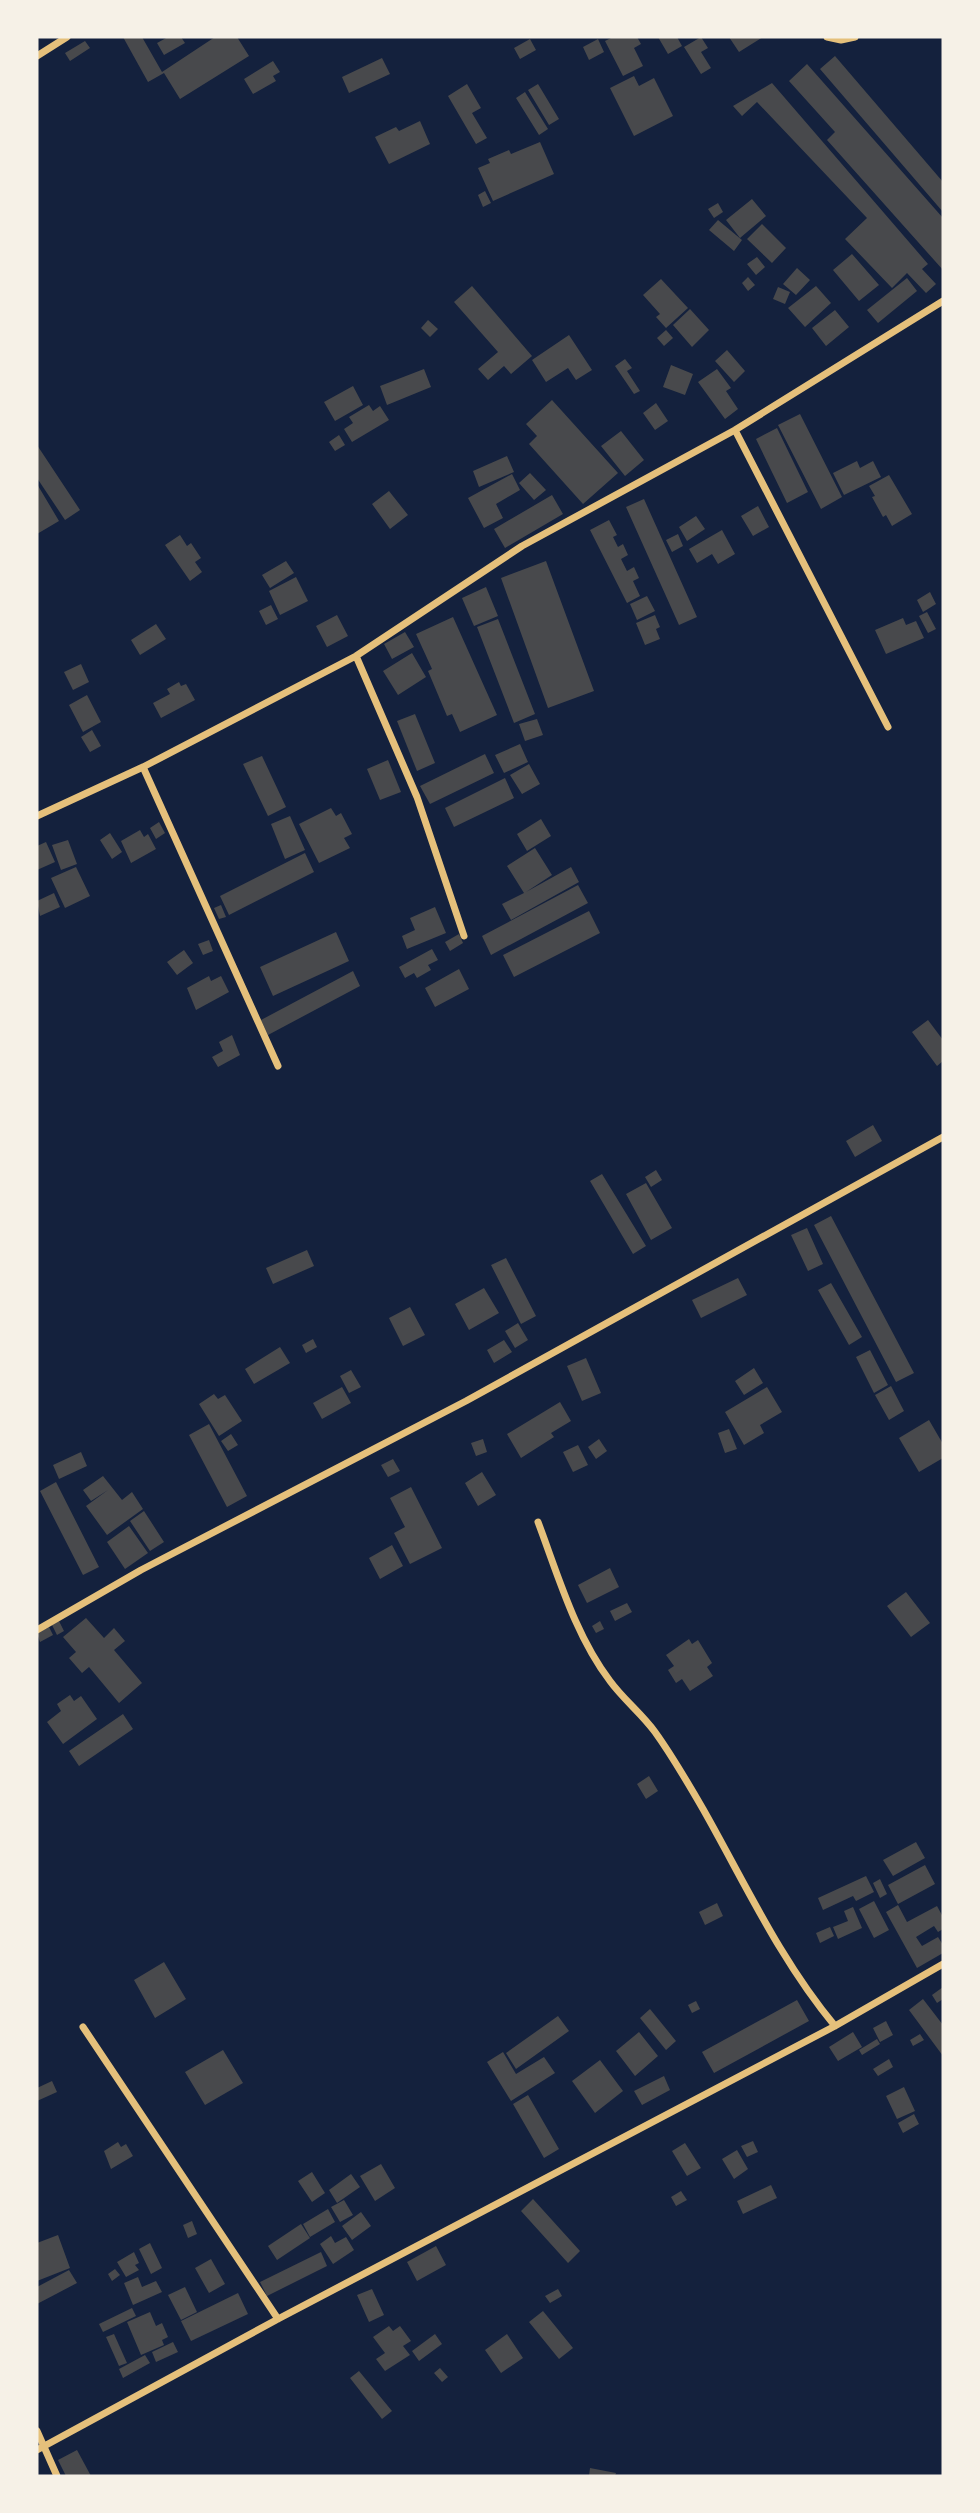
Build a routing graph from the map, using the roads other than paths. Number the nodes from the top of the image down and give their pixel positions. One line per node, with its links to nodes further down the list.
1 (67, 37): 4 (street)
2 (827, 37): 3 (street)
3 (855, 37)
4 (37, 56)
5 (943, 301): 6 (street)
6 (735, 430): 7 (street); 8 (street)
7 (356, 656): 9 (street); 11 (street)
8 (888, 727)
9 (143, 767): 10 (street); 12 (street)
10 (37, 817)
11 (464, 936)
12 (278, 1066)
13 (943, 1137): 15 (street)
14 (538, 1522): 17 (street)
15 (37, 1630)
16 (943, 1964): 17 (street)
17 (835, 2026): 19 (street)
18 (83, 2027): 19 (street)
19 (278, 2319): 21 (street)
20 (37, 2431): 21 (street)
21 (40, 2448): 22 (street)
22 (57, 2476)

